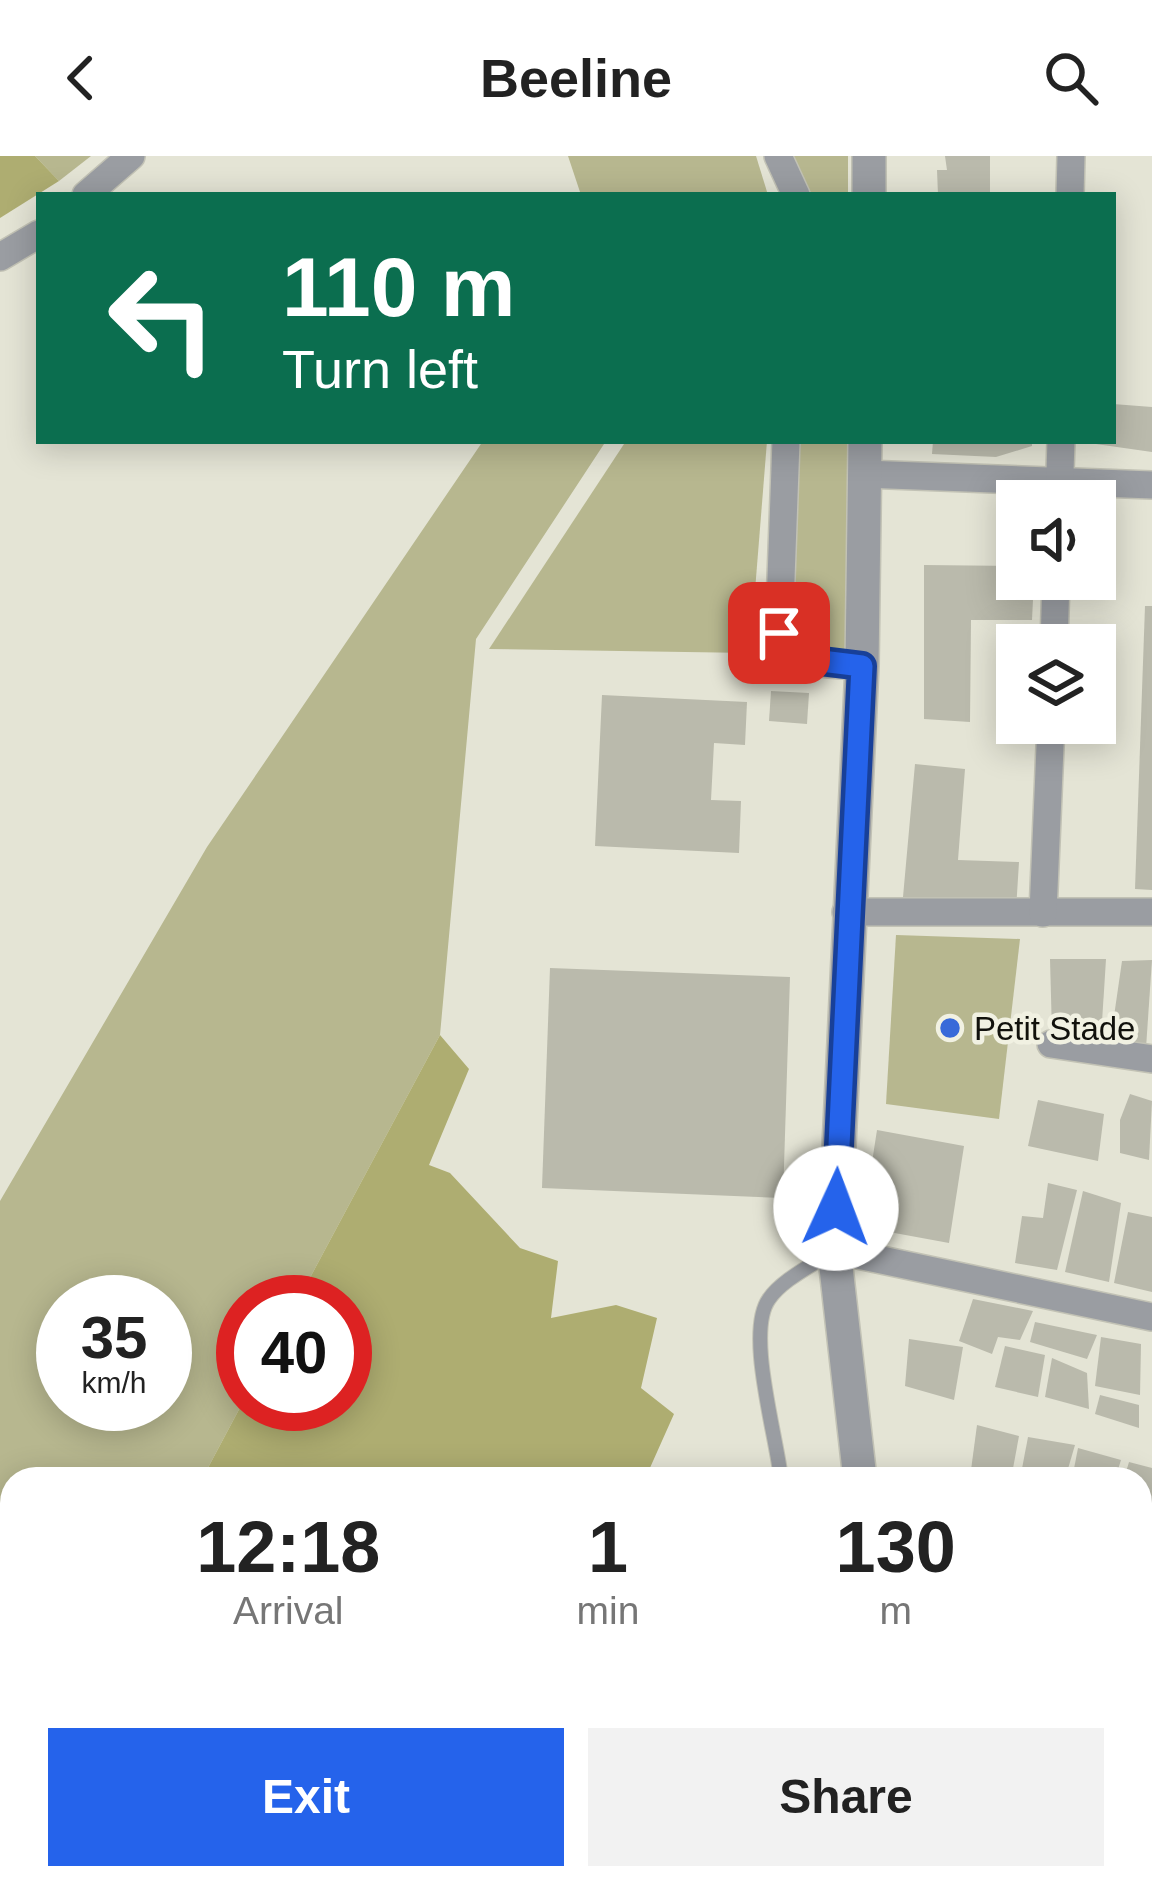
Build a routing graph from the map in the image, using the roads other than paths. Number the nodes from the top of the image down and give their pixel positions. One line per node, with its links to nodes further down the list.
1 (131, 156): 5 (street)
2 (778, 156): 6 (street)
3 (869, 156): 7 (street)
4 (1071, 156): 8 (street)
5 (89, 192)
6 (795, 192)
7 (868, 192)
8 (1070, 192)
9 (36, 236): 10 (street)
10 (0, 257)
11 (786, 444): 18 (street)
12 (1061, 444): 14 (street)
13 (864, 458): 15 (street); 18 (street)
14 (1060, 480)
15 (996, 482)
16 (1152, 485): 17 (street)
17 (1116, 488)
18 (862, 666): 20 (street)
19 (1050, 744): 22 (street)
20 (846, 912): 22 (street); 25 (street)
21 (1152, 912): 22 (street)
22 (1043, 914)
23 (1051, 1044): 24 (street)
24 (1152, 1059)
25 (834, 1250): 26 (street); 27 (lane); 28 (street)
26 (1152, 1317)
27 (779, 1467)
28 (859, 1467)

